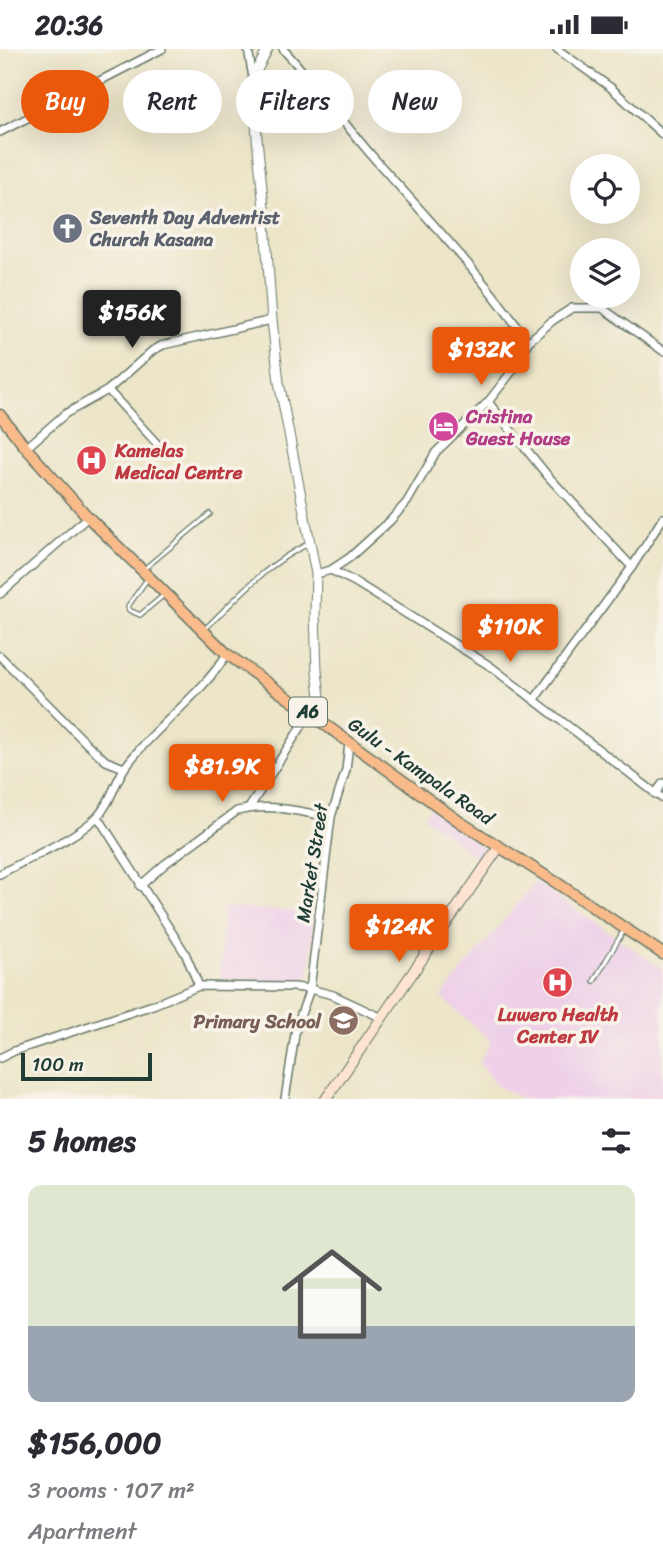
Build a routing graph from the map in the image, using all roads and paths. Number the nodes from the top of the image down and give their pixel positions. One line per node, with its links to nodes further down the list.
1 (162, 49): 8 (street)
2 (248, 49): 6 (street)
3 (268, 49): 7 (street)
4 (284, 49): 12 (street)
5 (557, 49): 10 (street)
6 (252, 70)
7 (257, 70)
8 (0, 132)
9 (257, 133): 11 (street)
10 (663, 135)
11 (272, 320): 14 (street); 22 (street)
12 (528, 342): 13 (street); 15 (street)
13 (663, 351)
14 (108, 390): 17 (street); 18 (street)
15 (488, 402): 23 (street); 24 (street)
16 (0, 415): 18 (main road, Gulu - Kampala Road / A6)
17 (160, 447)
18 (26, 448): 20 (main road, Gulu - Kampala Road / A6)
19 (210, 514): 25 (lane)
20 (89, 517): 25 (main road, Gulu - Kampala Road / A6); 28 (street)
21 (663, 518): 23 (street)
22 (310, 543): 26 (street); 29 (lane)
23 (632, 567): 32 (street)
24 (331, 571): 26 (street); 32 (street)
25 (146, 573): 27 (main road, Gulu - Kampala Road / A6); 27 (lane)
26 (316, 574): 34 (street)
27 (166, 593): 29 (main road, Gulu - Kampala Road / A6)
28 (0, 594)
29 (203, 631): 30 (main road, Gulu - Kampala Road / A6)
30 (227, 654): 33 (main road, Gulu - Kampala Road / A6); 36 (street)
31 (0, 656): 36 (street)
32 (534, 700): 38 (street)
33 (310, 713): 34 (main road, Gulu - Kampala Road / A6); 40 (street)
34 (323, 722): 35 (main road, Gulu - Kampala Road / A6)
35 (349, 743): 42 (street, Market Street); 43 (main road, Gulu - Kampala Road / A6)
36 (124, 768): 41 (street)
37 (663, 783): 38 (street)
38 (655, 794): 39 (street)
39 (663, 799)
40 (249, 808): 42 (street); 45 (street)
41 (97, 817): 44 (street); 45 (street)
42 (331, 817): 50 (street, Market Street)
43 (499, 847): 46 (main road, Gulu - Kampala Road / A6); 51 (main road)
44 (0, 874)
45 (140, 886): 49 (street)
46 (625, 928): 47 (main road, Gulu - Kampala Road / A6); 48 (lane)
47 (663, 954)
48 (594, 981)
49 (199, 986): 50 (street); 52 (street)
50 (310, 989): 51 (street); 53 (street, Market Street)
51 (380, 1017): 54 (main road)
52 (0, 1058)
53 (285, 1099)
54 (326, 1099)

